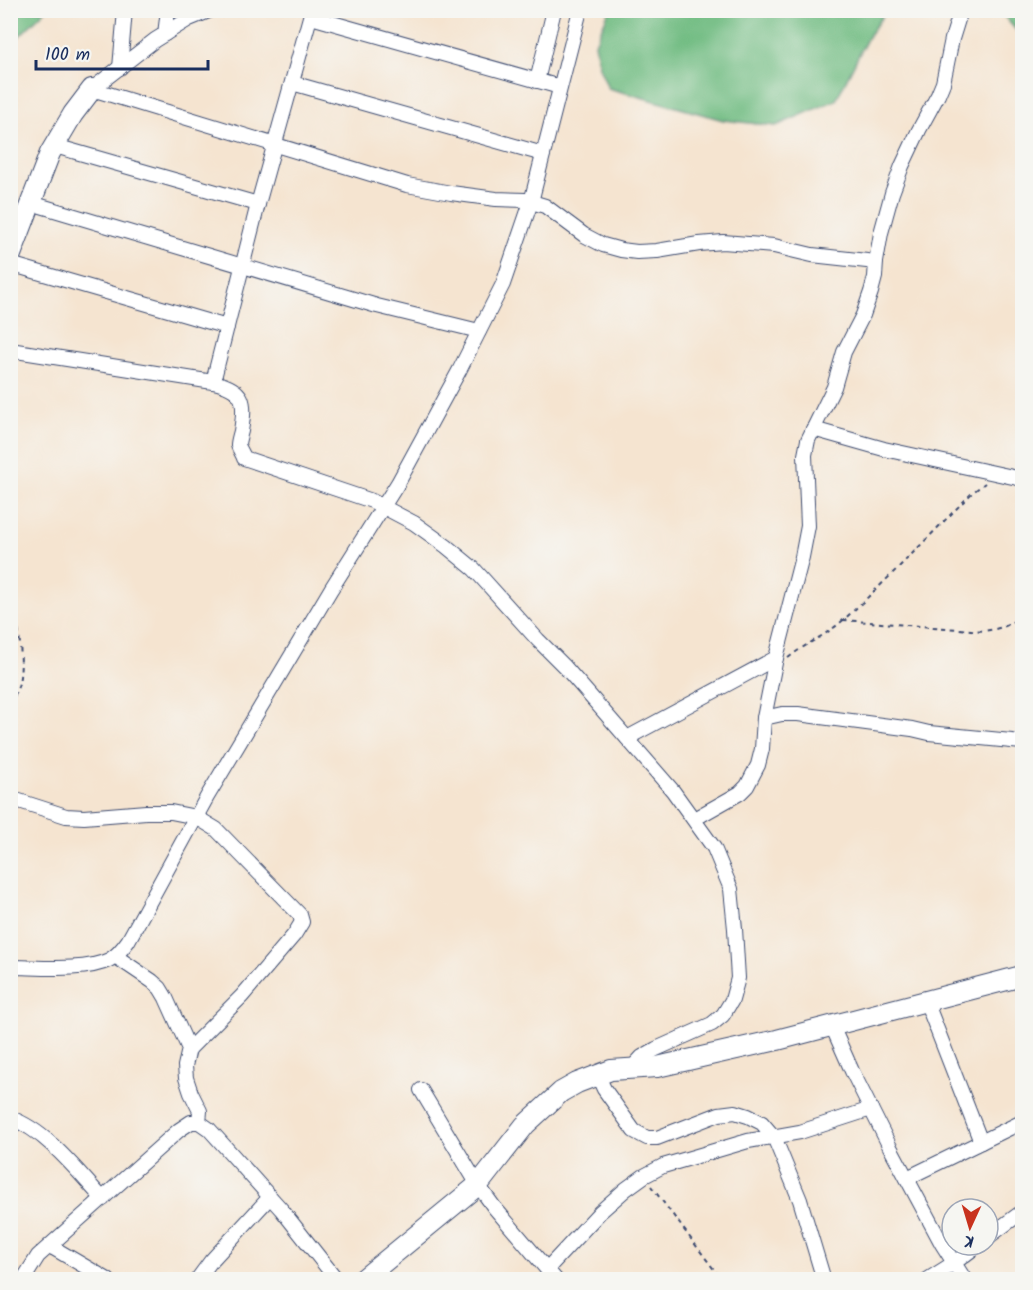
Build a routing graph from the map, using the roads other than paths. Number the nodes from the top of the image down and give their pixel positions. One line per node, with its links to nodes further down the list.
1 (125, 10): 9 (street)
2 (168, 10): 8 (street)
3 (211, 10): 8 (street)
4 (580, 10): 12 (street)
5 (961, 10): 21 (street)
6 (549, 12): 10 (street)
7 (312, 14): 10 (street); 11 (street)
8 (165, 34): 9 (street)
9 (120, 68): 13 (street)
10 (537, 81): 12 (street)
11 (292, 83): 14 (street); 16 (street)
12 (561, 87): 16 (street)
13 (92, 89): 14 (street); 15 (street)
14 (275, 144): 18 (street); 19 (street)
15 (55, 146): 17 (street); 19 (street)
16 (543, 154): 18 (street)
17 (32, 202): 20 (street); 23 (street)
18 (531, 202): 21 (street); 25 (street)
19 (258, 204): 23 (street)
20 (10, 257)
21 (876, 262): 28 (street)
22 (10, 264): 24 (street)
23 (242, 265): 24 (street); 25 (street)
24 (227, 327): 27 (street)
25 (479, 331): 30 (street)
26 (10, 350): 27 (street)
27 (213, 382): 30 (street)
28 (813, 429): 29 (street); 31 (street)
29 (1023, 479)
30 (381, 507): 33 (street); 36 (street)
31 (775, 665): 32 (street); 33 (street)
32 (764, 718): 34 (street); 37 (street)
33 (627, 738): 37 (street)
34 (1023, 742)
35 (10, 798): 36 (street)
36 (196, 817): 38 (street); 43 (street)
37 (694, 819): 44 (street)
38 (115, 956): 39 (street); 43 (street)
39 (10, 967)
40 (1023, 976): 41 (street)
41 (926, 1001): 42 (street); 52 (street)
42 (832, 1026): 44 (street); 47 (street)
43 (189, 1049): 49 (street)
44 (633, 1068): 45 (street)
45 (597, 1074): 51 (street); 54 (street)
46 (421, 1090): 54 (street)
47 (871, 1109): 51 (street); 53 (street)
48 (10, 1118): 56 (street)
49 (199, 1122): 55 (street); 56 (street)
50 (1023, 1122): 52 (street)
51 (774, 1137): 62 (street); 68 (street)
52 (981, 1142): 53 (street)
53 (907, 1178): 61 (street)
54 (478, 1185): 62 (street); 67 (street)
55 (270, 1197): 65 (street); 66 (street)
56 (103, 1199): 59 (street)
57 (1021, 1211): 58 (street)
58 (1000, 1228)
59 (50, 1246): 63 (street); 64 (street)
60 (962, 1257): 61 (street)
61 (954, 1263): 69 (street); 70 (street)
62 (551, 1274)
63 (23, 1280)
64 (108, 1280)
65 (197, 1280)
66 (338, 1280)
67 (362, 1280)
68 (824, 1280)
69 (927, 1280)
70 (965, 1280)

